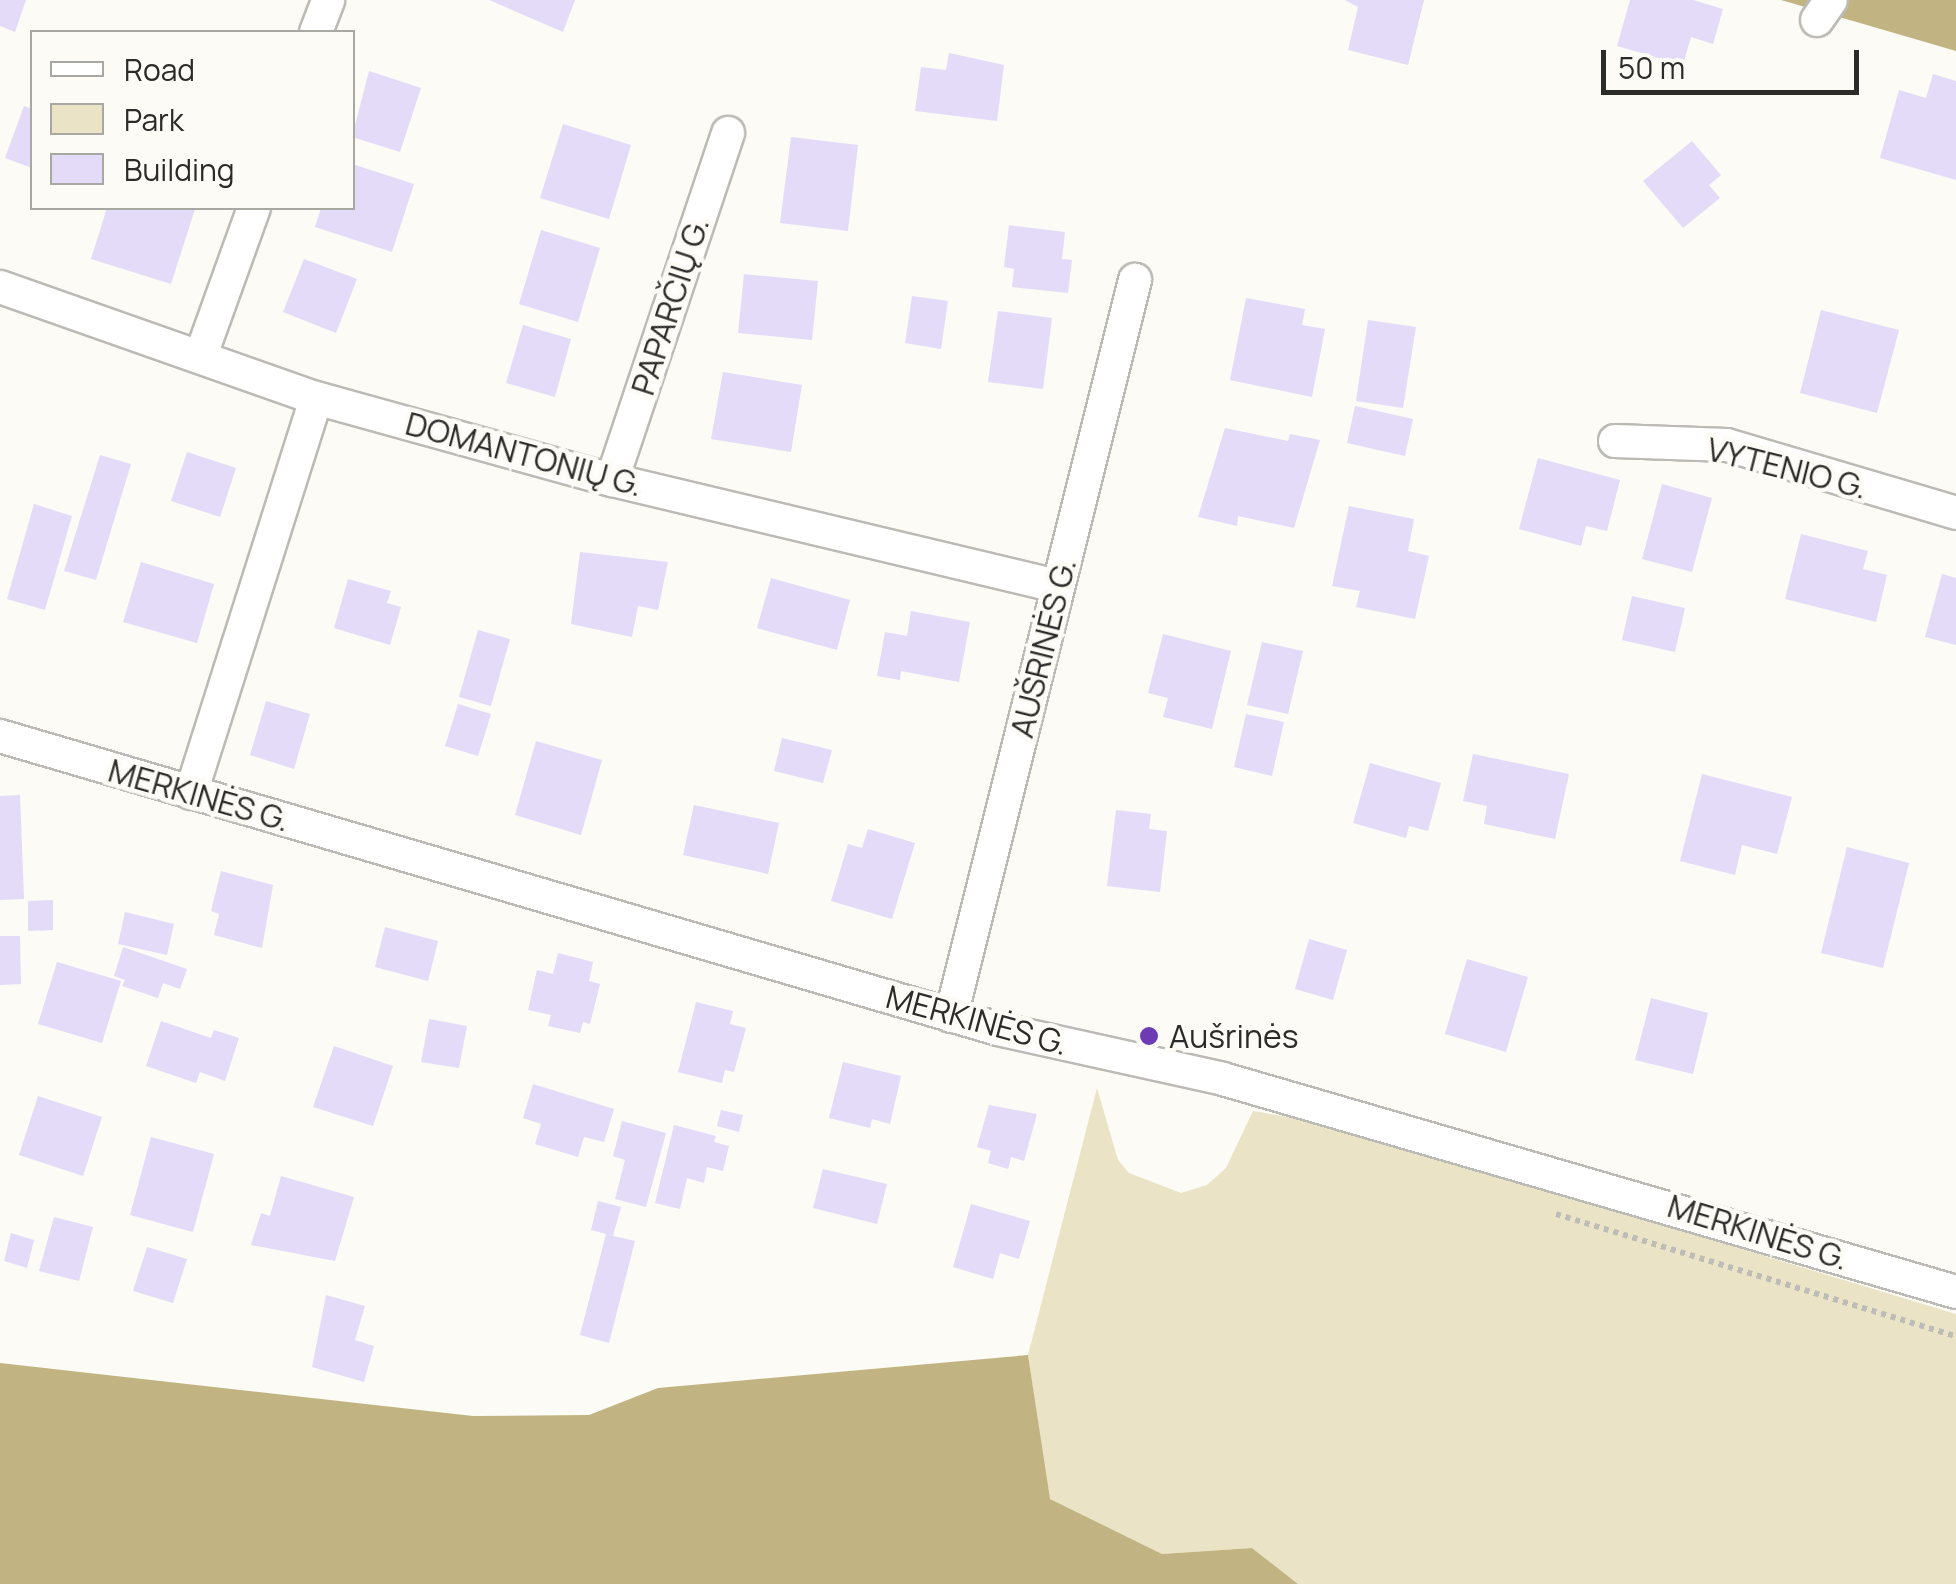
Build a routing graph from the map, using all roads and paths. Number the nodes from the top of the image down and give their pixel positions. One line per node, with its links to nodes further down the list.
1 (328, 0): 2 (street)
2 (317, 30)
3 (728, 133): 10 (street, PAPARČIŲ G.)
4 (253, 210): 7 (street)
5 (1135, 280): 12 (street, AUŠRINĖS G.)
6 (0, 287): 7 (street, DOMANTONIŲ G.)
7 (202, 355): 8 (street, DOMANTONIŲ G.)
8 (316, 398): 10 (street, DOMANTONIŲ G.); 14 (street)
9 (1614, 442): 11 (street, VYTENIO G.)
10 (612, 480): 12 (street, DOMANTONIŲ G.)
11 (1956, 513)
12 (1058, 586): 15 (street, AUŠRINĖS G.)
13 (0, 736): 14 (street, MERKINĖS G.)
14 (192, 793): 15 (street, MERKINĖS G.)
15 (951, 1016): 16 (street, MERKINĖS G.)
16 (1956, 1292)

